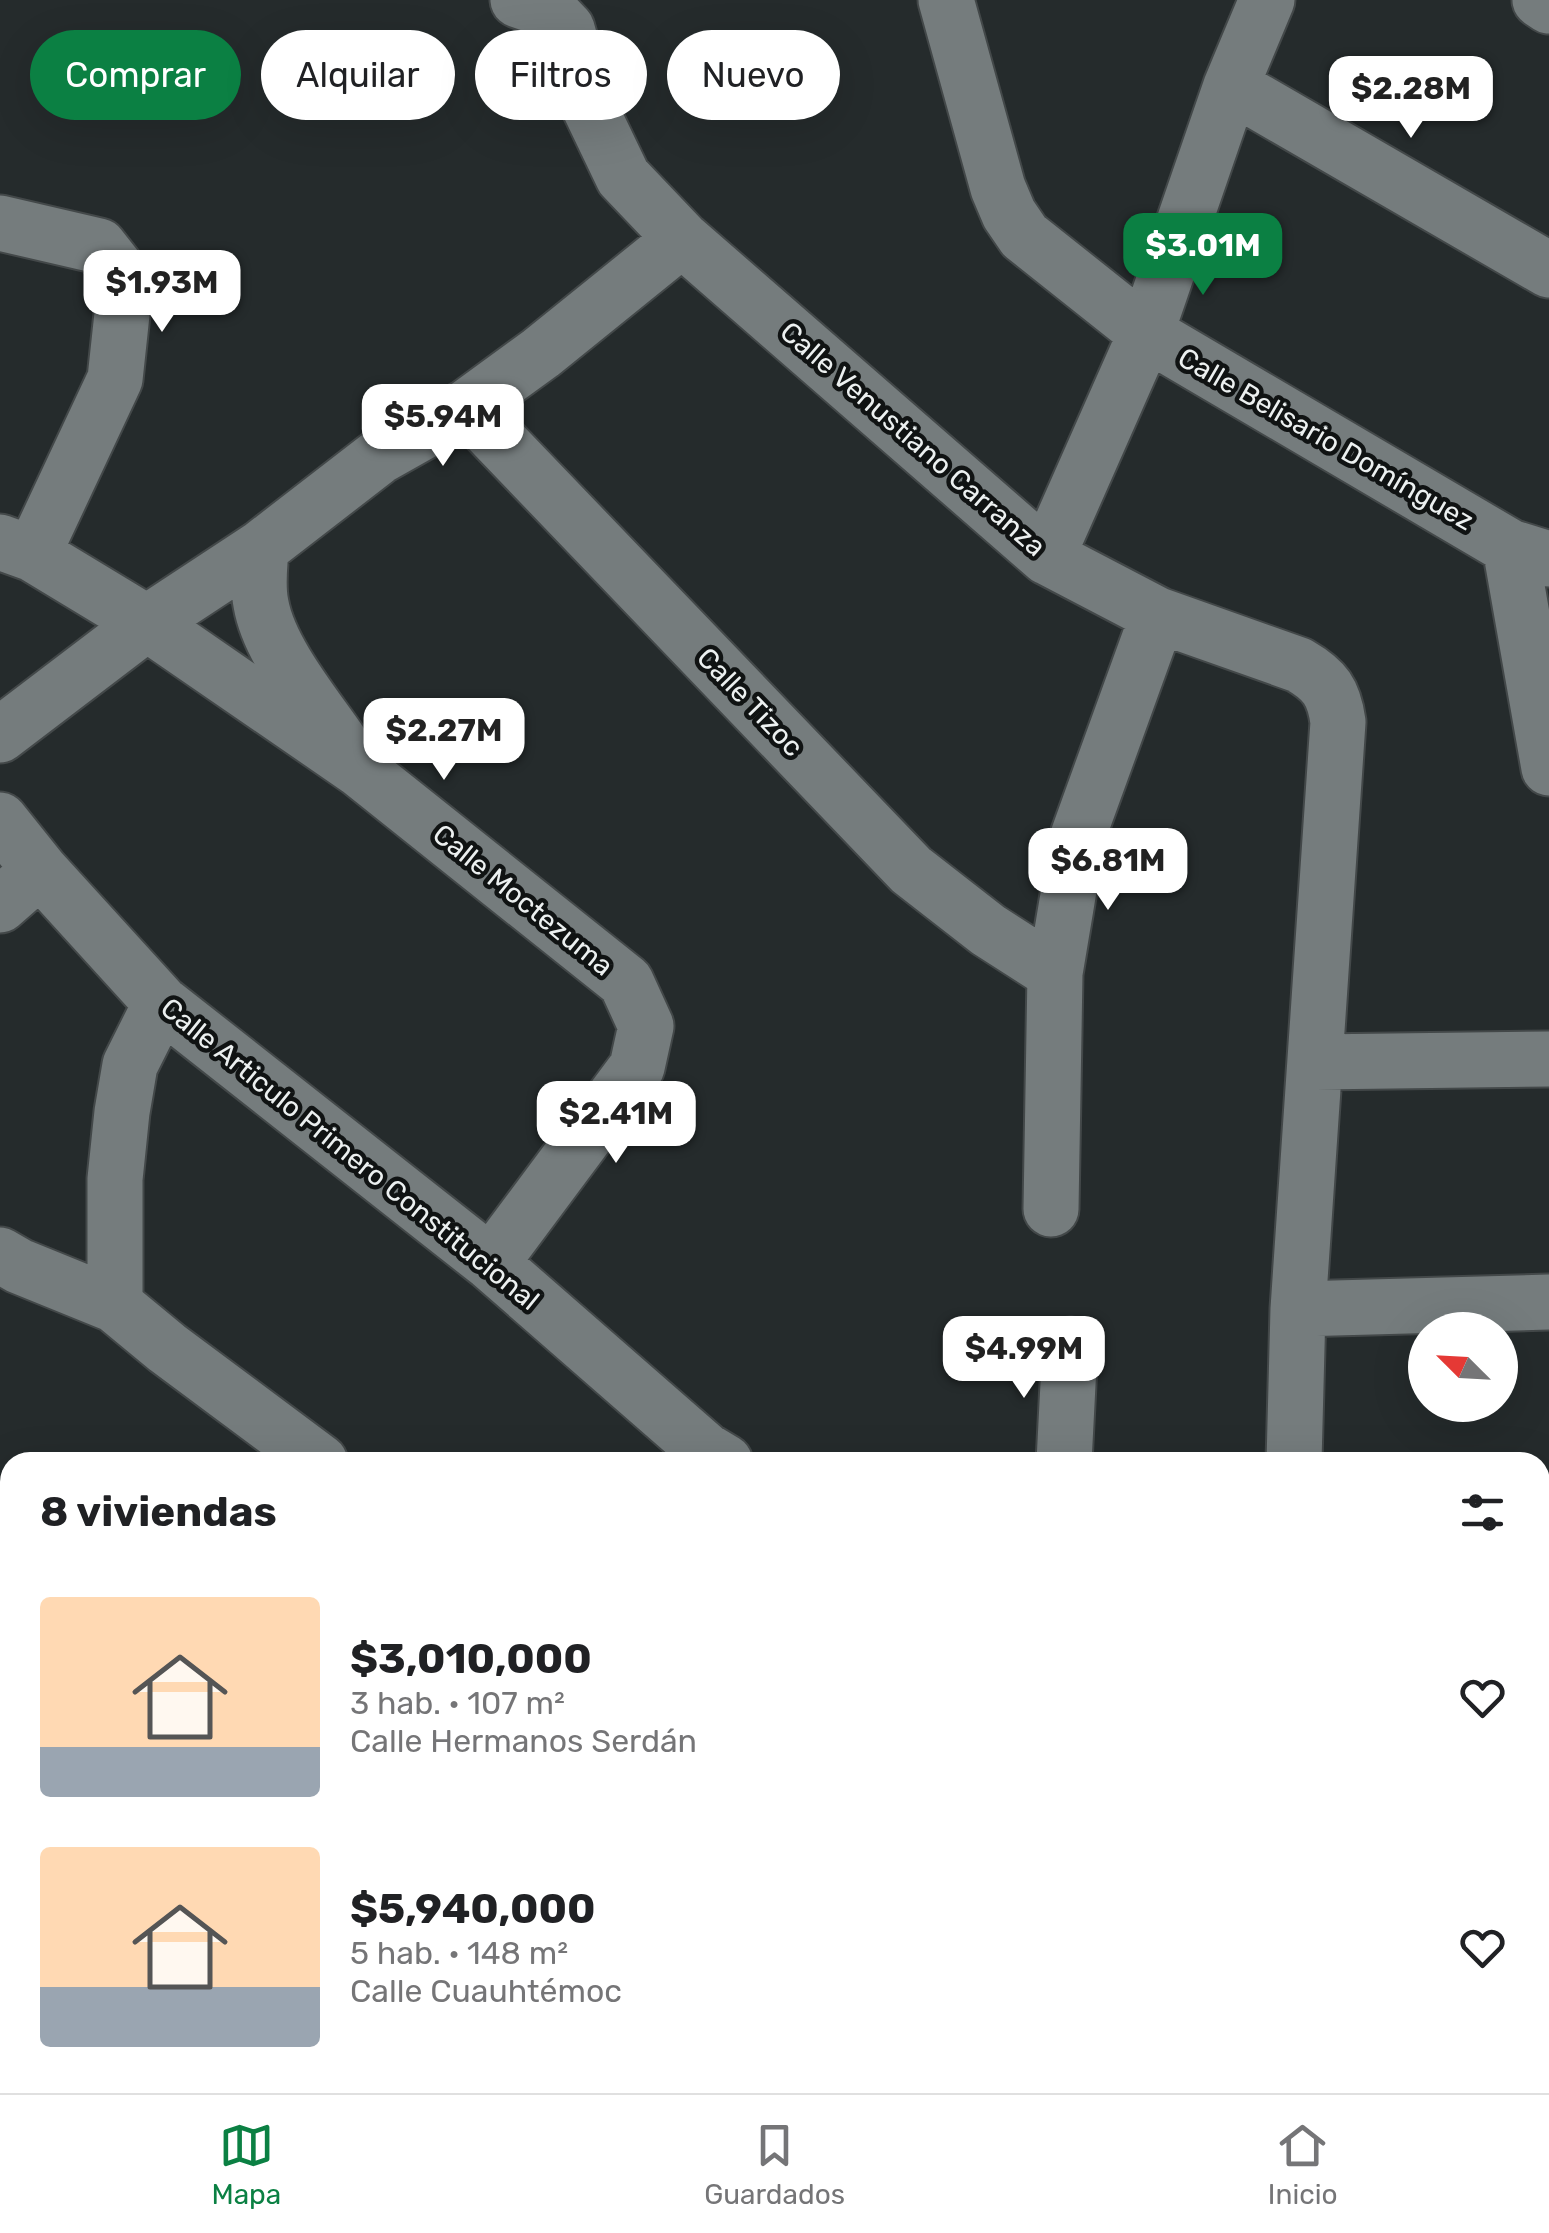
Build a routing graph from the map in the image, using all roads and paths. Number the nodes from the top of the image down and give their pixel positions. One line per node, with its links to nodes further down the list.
1 (518, 0): 8 (street, Calle Venustiano Carranza)
2 (946, 0): 10 (street, Calle Belisario Domínguez)
3 (1267, 0): 6 (street)
4 (1540, 0): 5 (street)
5 (1549, 6)
6 (1231, 86): 9 (street); 10 (street)
7 (0, 223): 12 (street)
8 (682, 238): 11 (street); 15 (street, Calle Venustiano Carranza)
9 (1549, 270)
10 (1146, 333): 14 (street, Calle Belisario Domínguez); 15 (street)
11 (466, 407): 13 (street); 24 (street, Calle Tizoc)
12 (17, 548): 17 (street, Calle Moctezuma)
13 (261, 548): 17 (street); 20 (street)
14 (1529, 553): 19 (street)
15 (1047, 557): 16 (street, Calle Venustiano Carranza)
16 (1158, 615): 24 (street); 27 (street, Calle Venustiano Carranza)
17 (148, 623): 18 (street); 20 (street, Calle Moctezuma)
18 (0, 736)
19 (1549, 768)
20 (359, 769): 30 (street, Calle Moctezuma)
21 (0, 820): 22 (street, Calle Articulo Primero Constitucional)
22 (40, 870): 23 (street); 25 (street, Calle Articulo Primero Constitucional)
23 (0, 906)
24 (1055, 973): 28 (street)
25 (160, 1003): 30 (street, Calle Articulo Primero Constitucional); 32 (street)
26 (1549, 1059): 27 (street)
27 (1316, 1062): 33 (street, Calle Venustiano Carranza)
28 (1051, 1209)
29 (0, 1256): 32 (street)
30 (491, 1263): 36 (street, Calle Articulo Primero Constitucional)
31 (1549, 1302): 33 (street)
32 (115, 1305): 35 (street)
33 (1298, 1309): 38 (street, Calle Venustiano Carranza)
34 (1070, 1344): 37 (street)
35 (306, 1452)
36 (700, 1452)
37 (1065, 1452)
38 (1294, 1452)

